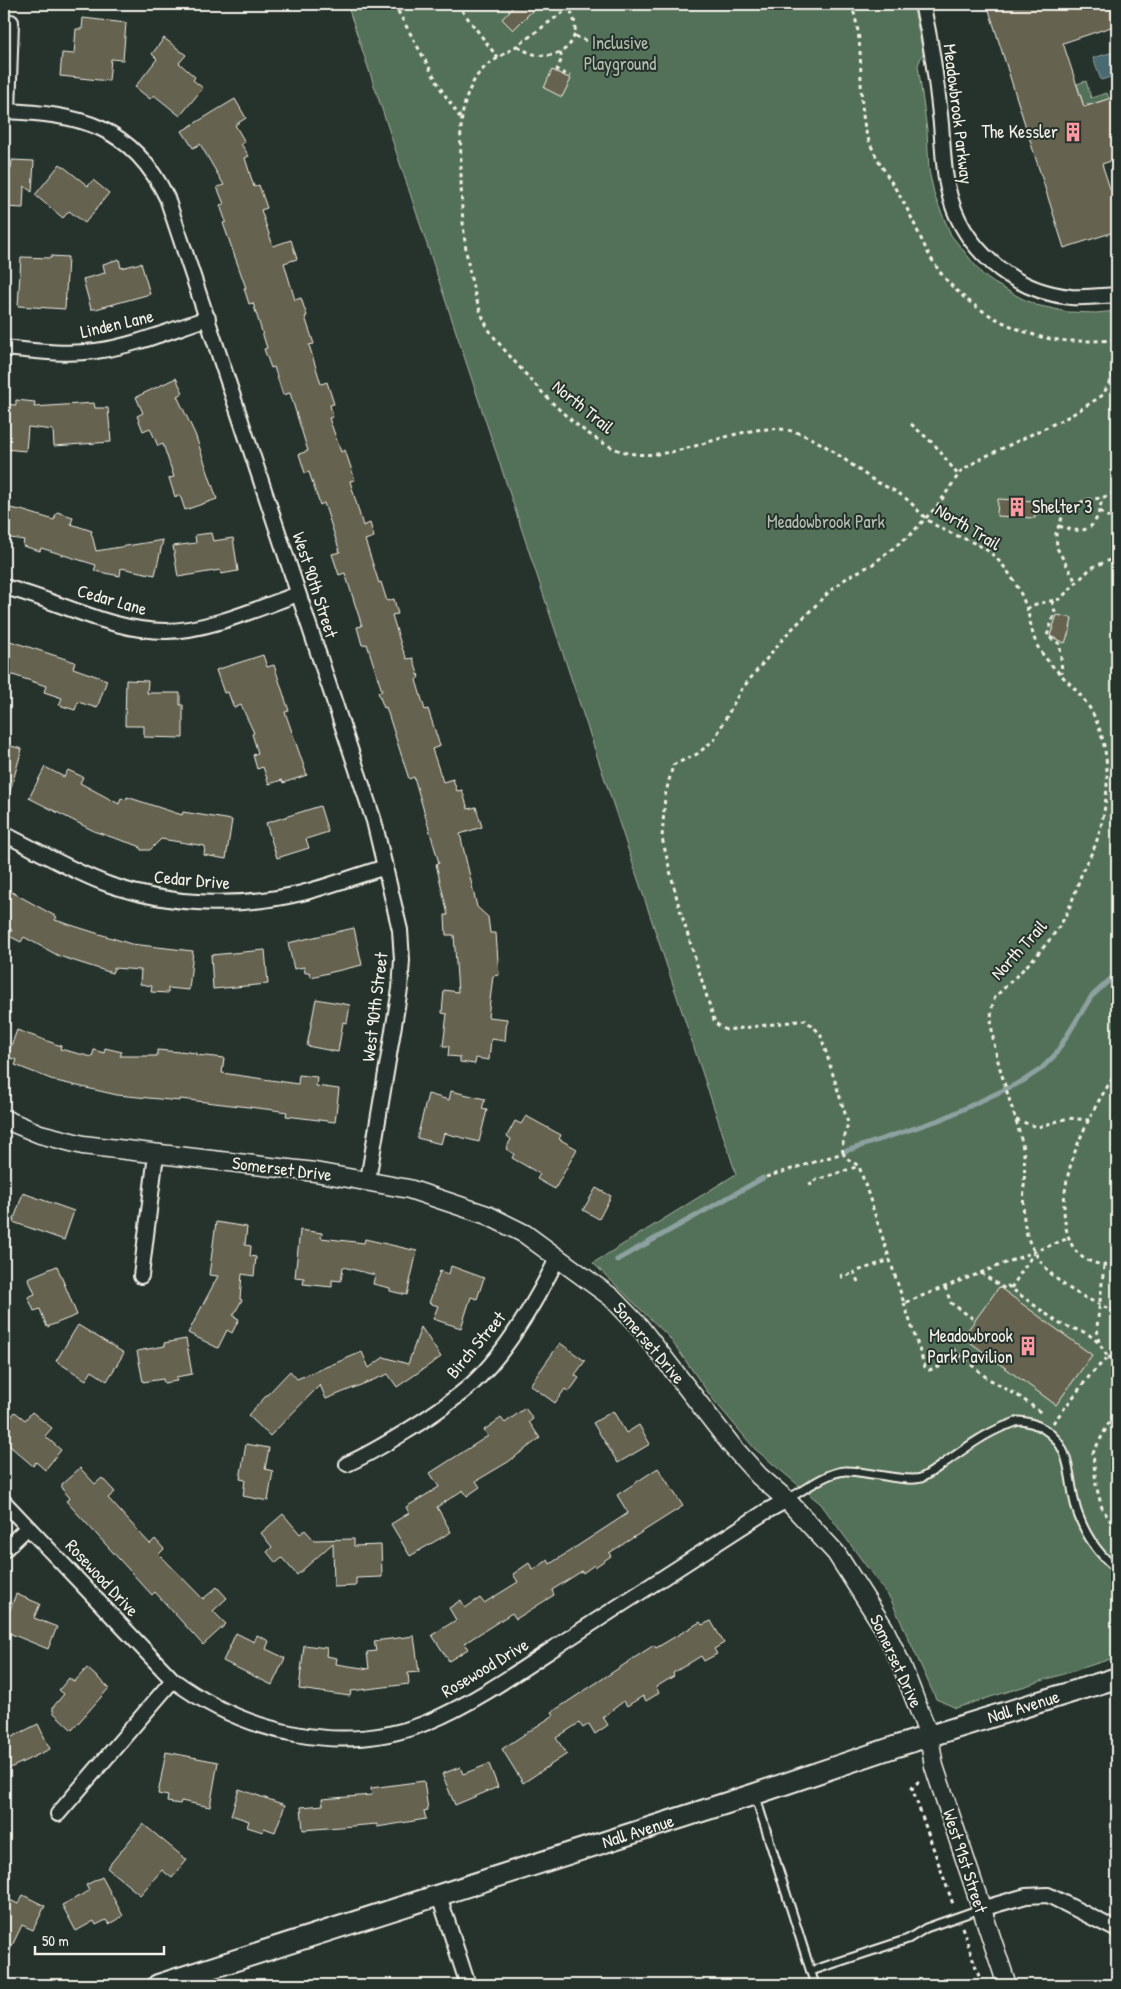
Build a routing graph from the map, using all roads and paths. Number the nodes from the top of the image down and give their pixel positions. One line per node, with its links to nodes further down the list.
1 (394, 4): 14 (path)
2 (457, 4): 11 (path)
3 (577, 4): 5 (path, North Trail)
4 (922, 4): 15 (street, Meadowbrook Parkway)
5 (570, 8): 7 (path); 9 (path, North Trail)
6 (11, 22): 13 (street, West 90th Street)
7 (575, 36): 8 (path); 10 (path)
8 (587, 41)
9 (518, 46): 10 (path); 11 (path, North Trail)
10 (560, 52): 12 (path)
11 (498, 58): 14 (path, North Trail)
12 (570, 76)
13 (6, 111): 16 (street, West 90th Street)
14 (461, 120): 27 (path, North Trail)
15 (1117, 295)
16 (208, 318): 18 (street, Linden Lane); 32 (street, West 90th Street)
17 (1116, 340): 20 (path)
18 (4, 348)
19 (911, 424): 20 (path)
20 (958, 475): 27 (path)
21 (1117, 490): 22 (path)
22 (1102, 498): 24 (path); 25 (path)
23 (1117, 507): 25 (path)
24 (1065, 510): 26 (path); 28 (path)
25 (1100, 511): 28 (path)
26 (1035, 513)
27 (926, 518): 34 (path, North Trail); 42 (path)
28 (1059, 526): 30 (path)
29 (1117, 557): 30 (path)
30 (1076, 582): 33 (path)
31 (4, 587): 32 (street, Cedar Lane)
32 (298, 594): 37 (street, West 90th Street)
33 (1052, 601): 34 (path); 35 (path)
34 (1026, 609): 35 (path, North Trail)
35 (1062, 674): 40 (path, North Trail)
36 (4, 834): 37 (street, Cedar Drive)
37 (386, 867): 46 (street, West 90th Street)
38 (1117, 1072): 41 (path)
39 (4, 1119): 43 (street, Somerset Drive)
40 (1016, 1120): 41 (path); 49 (path, North Trail)
41 (1089, 1120): 48 (path)
42 (843, 1153): 44 (path); 45 (path)
43 (156, 1154): 46 (street, Somerset Drive); 57 (street)
44 (859, 1166): 47 (path); 51 (path)
45 (766, 1177)
46 (368, 1180): 50 (street, Somerset Drive)
47 (811, 1186)
48 (1069, 1238): 49 (path); 53 (path)
49 (1035, 1252): 55 (path); 60 (path); 62 (path, North Trail)
50 (558, 1257): 72 (street, Birch Street); 73 (street, Somerset Drive)
51 (890, 1260): 54 (path); 61 (path)
52 (1117, 1265): 53 (path)
53 (1104, 1266): 62 (path)
54 (855, 1273): 56 (path); 58 (path)
55 (981, 1273): 59 (path); 60 (path)
56 (841, 1274)
57 (141, 1276)
58 (858, 1282)
59 (945, 1287): 61 (path); 64 (path)
60 (1011, 1288): 65 (path)
61 (904, 1303): 67 (path)
62 (1100, 1304): 63 (path, North Trail); 65 (path)
63 (1117, 1313)
64 (975, 1320)
65 (1099, 1343): 67 (path)
66 (1117, 1355): 67 (path)
67 (1108, 1357): 68 (path)
68 (1117, 1359)
69 (1117, 1408): 76 (path)
70 (1117, 1450): 71 (path)
71 (1117, 1461)
72 (347, 1464)
73 (787, 1500): 78 (lane); 80 (street, Rosewood Drive); 81 (street, Somerset Drive)
74 (4, 1502): 75 (street, Rosewood Drive)
75 (28, 1527): 77 (street); 80 (street, Rosewood Drive)
76 (1117, 1531)
77 (4, 1550)
78 (1117, 1569)
79 (1117, 1678): 81 (main road, Nall Avenue)
80 (173, 1680): 84 (street)
81 (929, 1736): 83 (main road, Nall Avenue); 86 (street, West 91st Street)
82 (919, 1781): 87 (path)
83 (755, 1794): 85 (main road, Nall Avenue); 89 (lane)
84 (58, 1814)
85 (438, 1896): 90 (main road, Nall Avenue); 91 (street)
86 (981, 1909): 87 (lane); 88 (street); 94 (street, West 91st Street)
87 (958, 1917): 89 (lane); 93 (path)
88 (1117, 1930)
89 (811, 1971): 92 (lane)
90 (158, 1985)
91 (468, 1985)
92 (815, 1985)
93 (982, 1985)
94 (1007, 1985)

